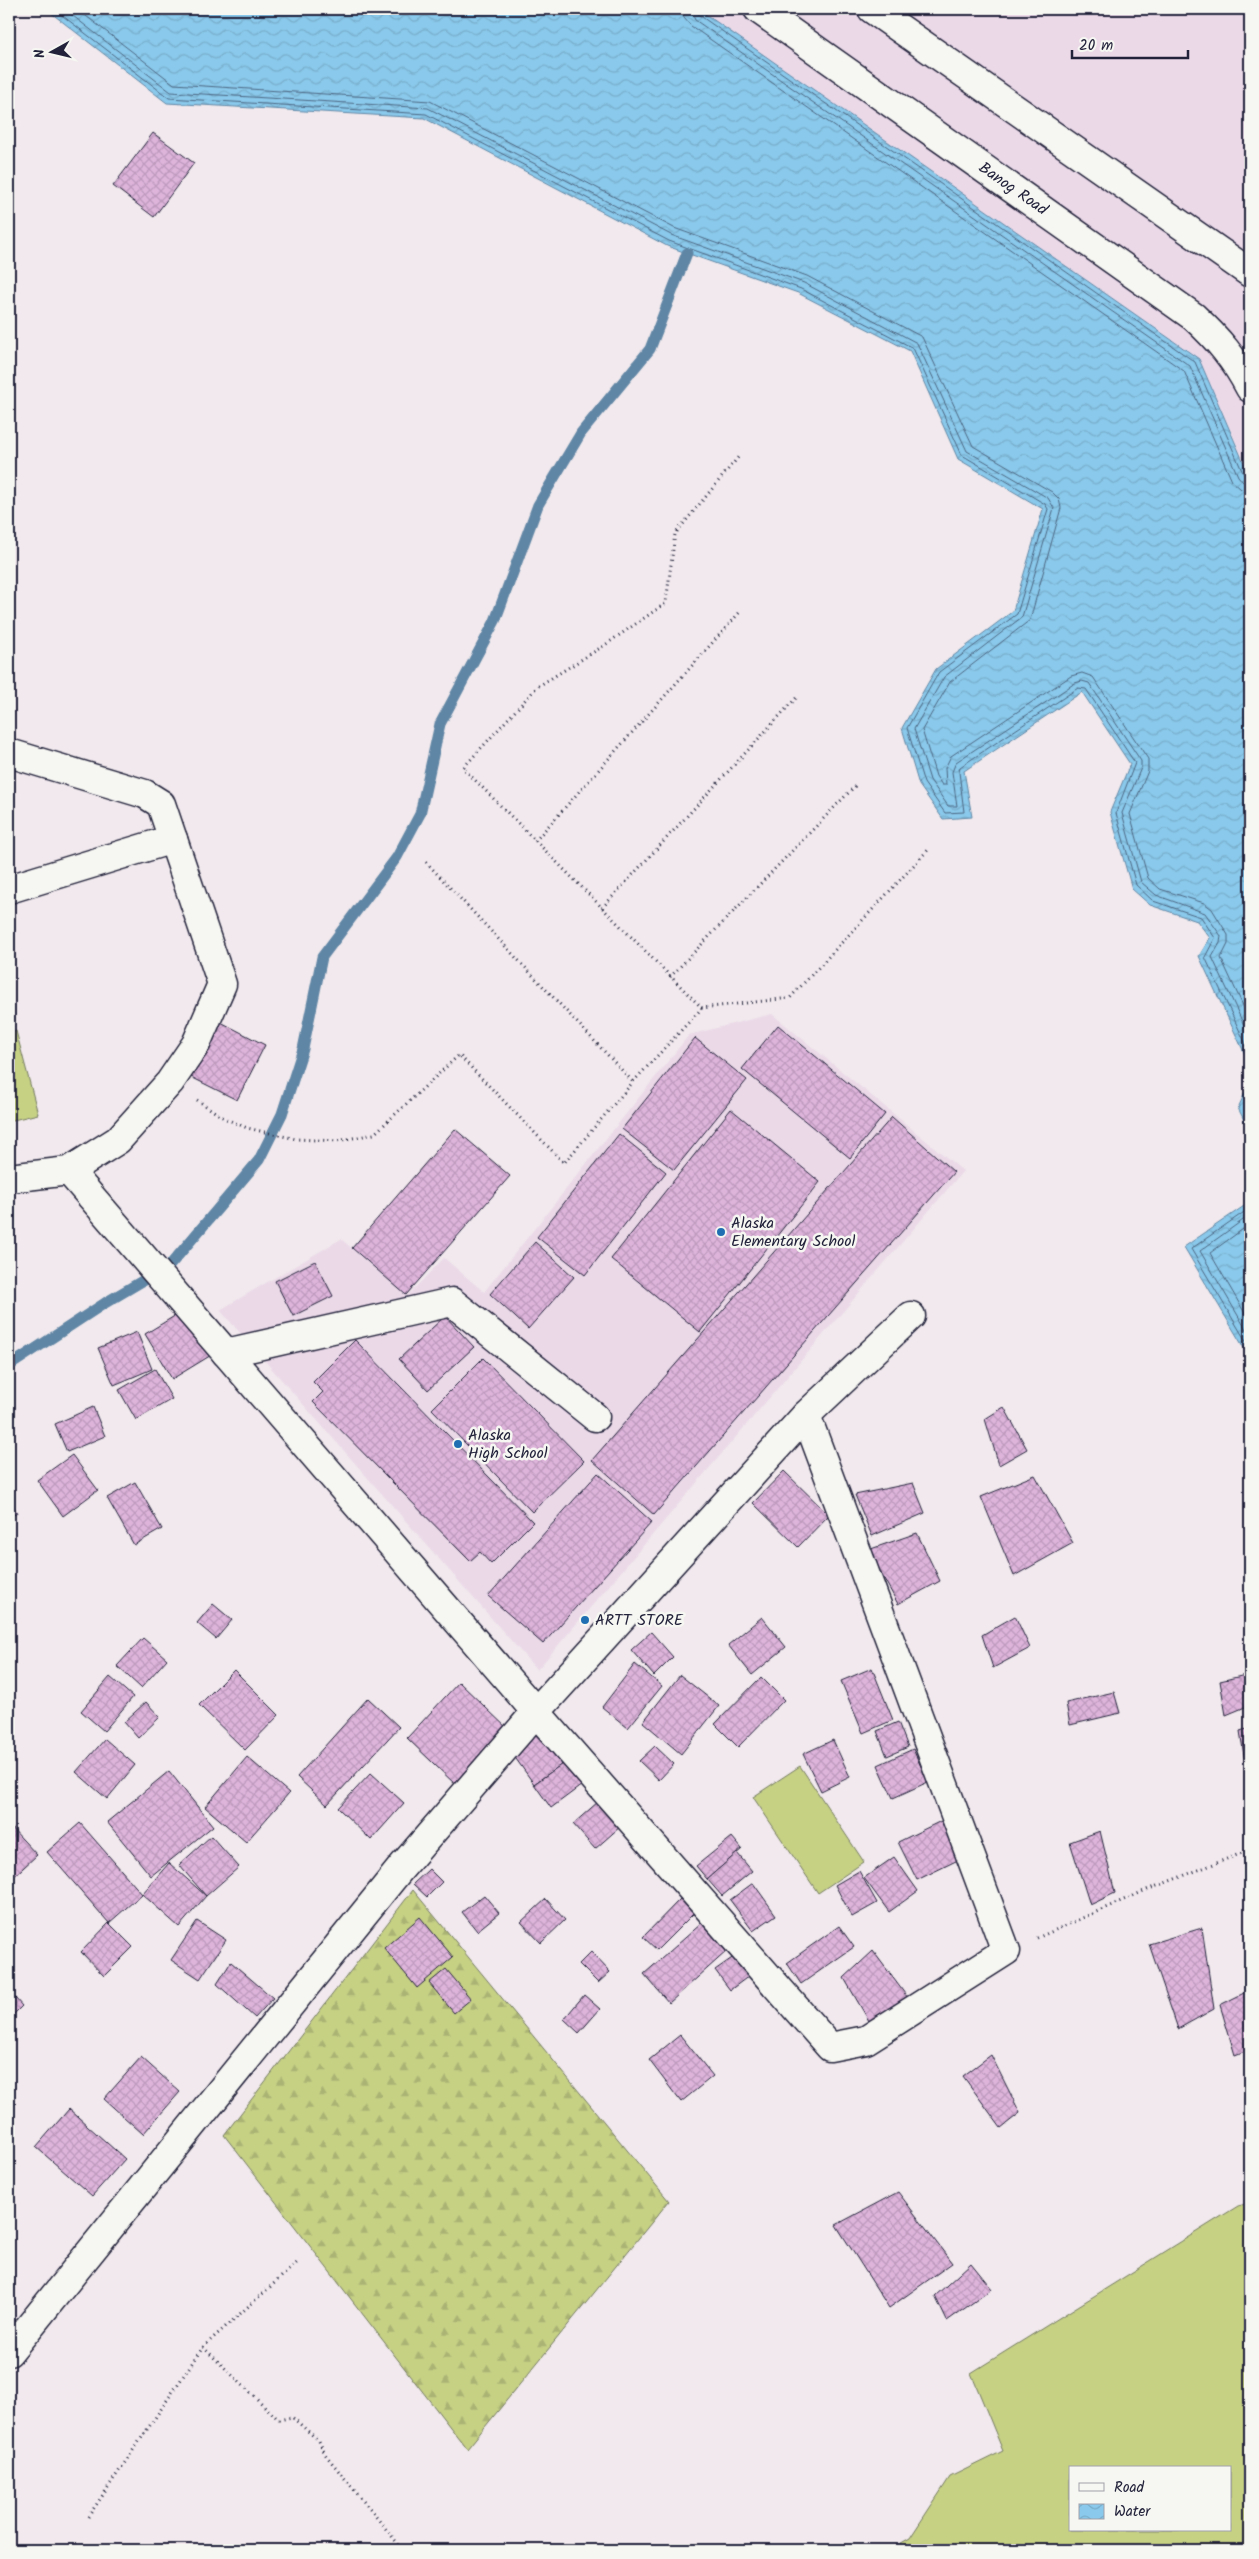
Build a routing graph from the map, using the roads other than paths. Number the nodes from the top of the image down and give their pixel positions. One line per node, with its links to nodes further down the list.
1 (758, 9): 4 (street, Banog Road)
2 (872, 9): 3 (street)
3 (1250, 273)
4 (1250, 388)
5 (9, 753): 6 (street)
6 (173, 839): 7 (street); 8 (street)
7 (9, 889)
8 (69, 1170): 9 (street); 11 (street)
9 (9, 1178)
10 (911, 1316): 12 (street)
11 (226, 1353): 13 (street); 14 (street)
12 (806, 1415): 14 (street); 14 (street)
13 (595, 1417)
14 (536, 1712): 15 (street)
15 (9, 2352)

